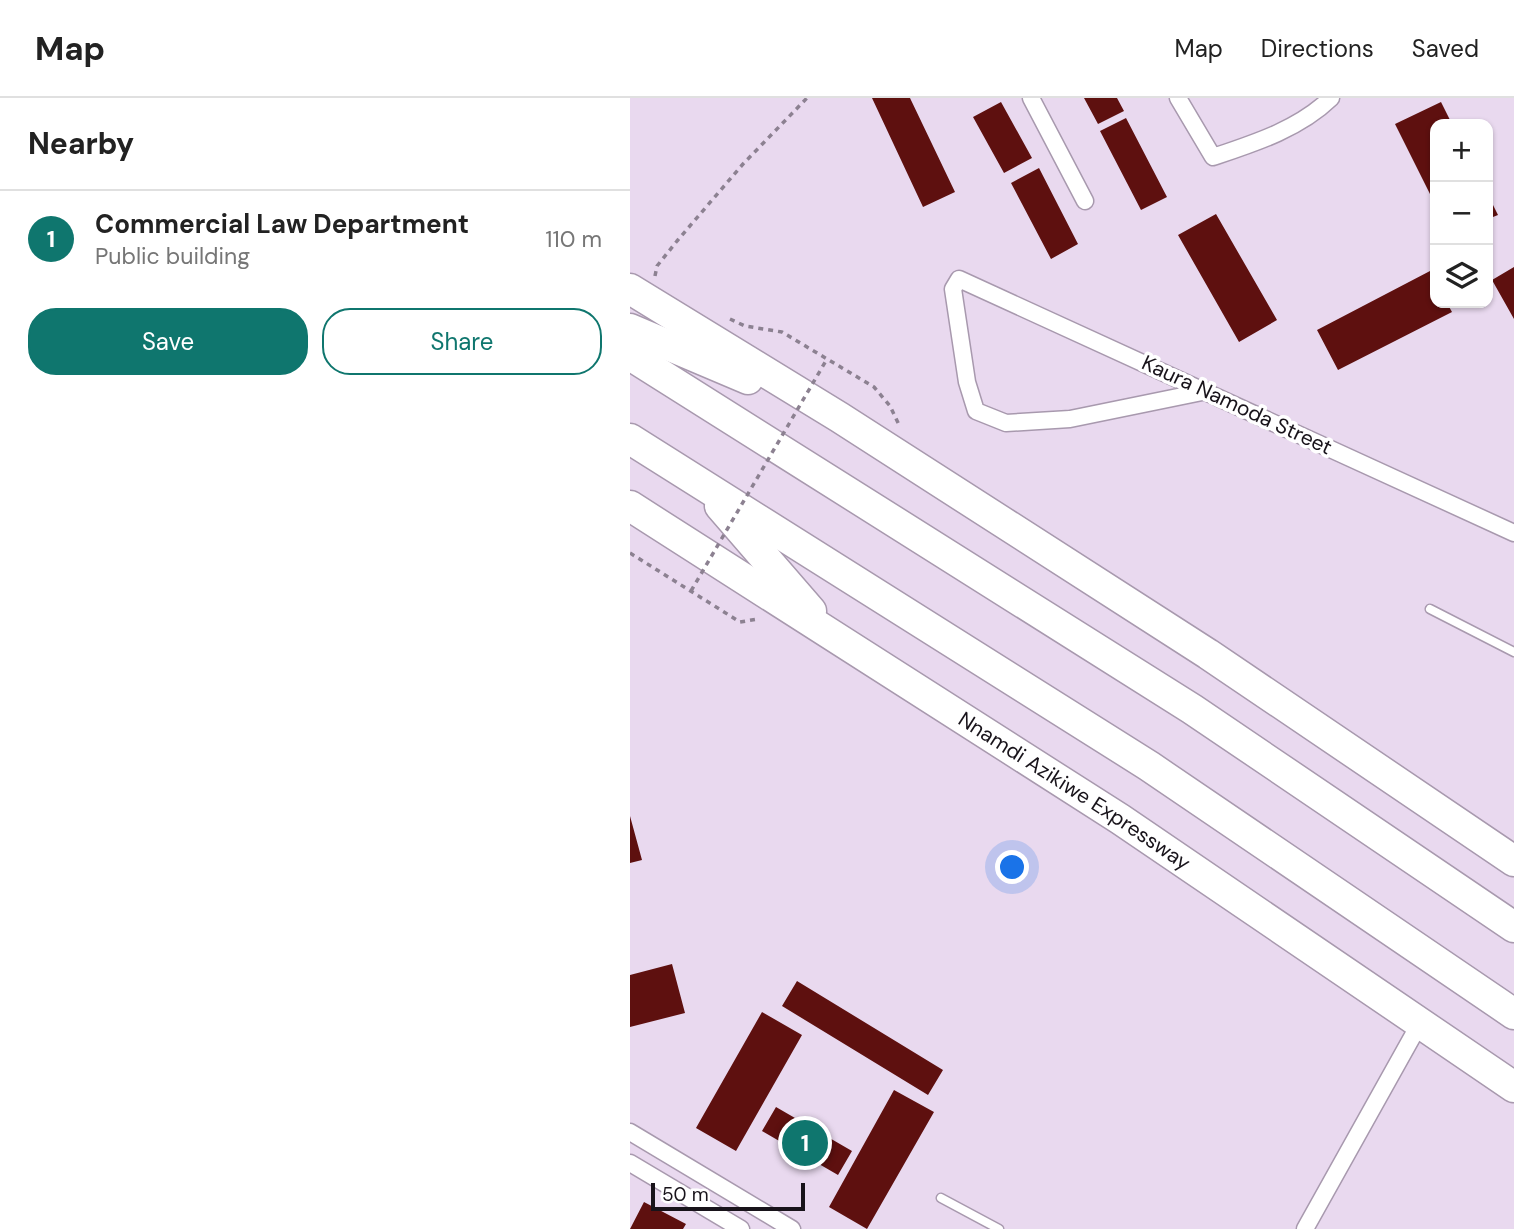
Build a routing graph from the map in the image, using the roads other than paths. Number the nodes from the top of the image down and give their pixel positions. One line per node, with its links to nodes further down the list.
1 (1031, 98): 4 (street)
2 (1178, 98): 3 (street)
3 (1323, 101)
4 (1085, 201)
5 (643, 285): 9 (highway)
6 (630, 329): 9 (highway)
7 (630, 355): 18 (highway)
8 (1207, 391): 8 (street, Kaura Namoda Street); 13 (street, Kaura Namoda Street)
9 (839, 417): 17 (highway)
10 (630, 439): 11 (highway)
11 (700, 482): 15 (highway); 19 (highway)
12 (632, 509): 15 (highway, Nnamdi Azikiwe Expressway)
13 (1514, 533)
14 (1430, 609): 16 (lane)
15 (834, 637): 20 (highway, Nnamdi Azikiwe Expressway)
16 (1514, 652)
17 (1514, 861)
18 (1514, 928)
19 (1514, 1014)
20 (1420, 1023): 21 (highway, Nnamdi Azikiwe Expressway); 28 (street)
21 (1514, 1087)
22 (630, 1132): 26 (street)
23 (630, 1163): 25 (street)
24 (941, 1198): 27 (lane)
25 (741, 1229)
26 (792, 1229)
27 (999, 1229)
28 (1305, 1229)

